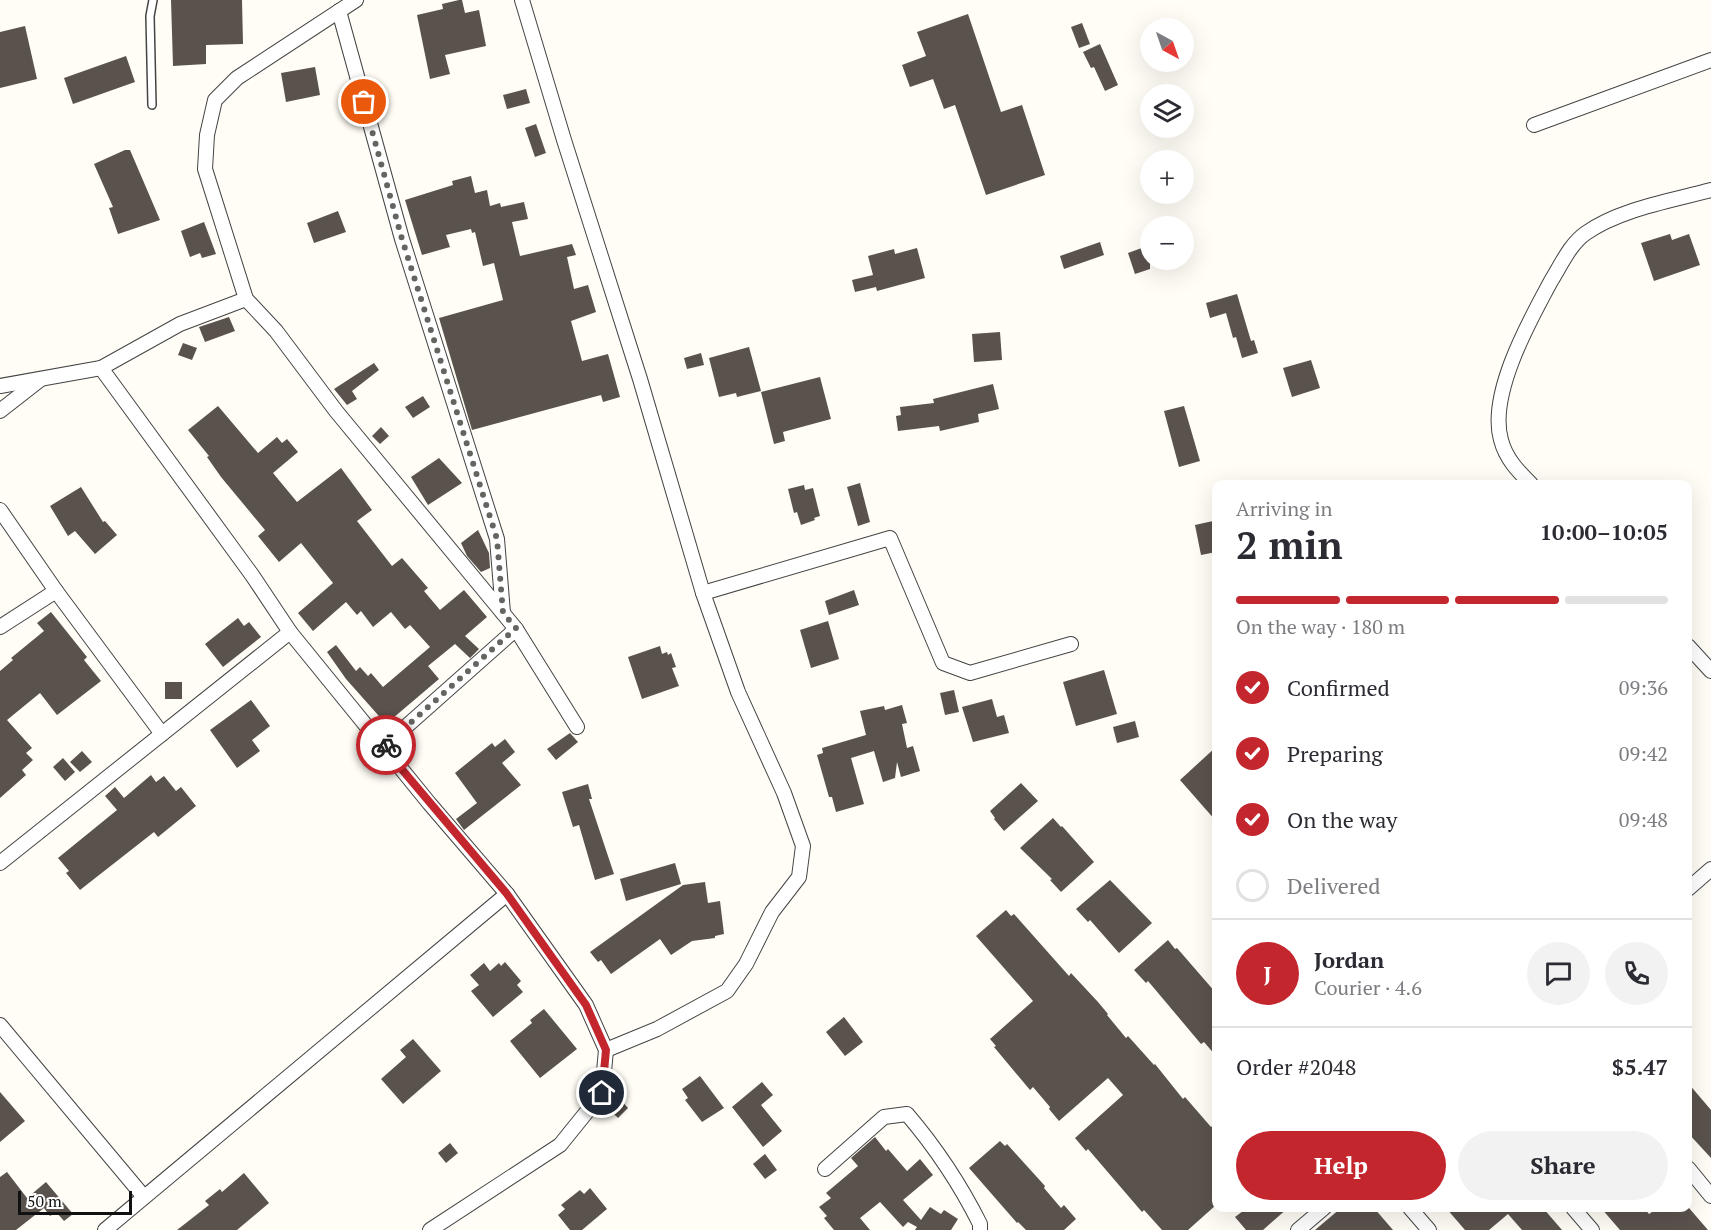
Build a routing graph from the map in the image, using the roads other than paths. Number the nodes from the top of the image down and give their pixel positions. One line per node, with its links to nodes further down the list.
1 (153, 0): 6 (lane)
2 (356, 0): 4 (street)
3 (522, 0): 17 (street)
4 (339, 11): 9 (street); 18 (street)
5 (1711, 60): 7 (street)
6 (152, 105)
7 (1534, 125)
8 (1711, 190): 14 (street)
9 (246, 299): 10 (street); 18 (street)
10 (101, 368): 11 (street); 21 (street)
11 (43, 378): 12 (street); 13 (street)
12 (0, 386)
13 (0, 411)
14 (1527, 480)
15 (0, 510): 16 (street)
16 (56, 591): 19 (street); 26 (street)
17 (704, 593): 22 (street); 33 (street)
18 (503, 613): 20 (street)
19 (0, 627)
20 (516, 628): 25 (street); 27 (street)
21 (291, 632): 26 (street); 27 (street)
22 (1071, 644)
23 (1692, 650): 24 (street)
24 (1711, 671)
25 (577, 727)
26 (162, 734): 28 (street)
27 (383, 747): 31 (street)
28 (0, 863)
29 (1711, 868): 30 (street)
30 (1692, 885)
31 (507, 894): 33 (street); 37 (street)
32 (0, 1025): 37 (street)
33 (606, 1050): 42 (street)
34 (825, 1169): 43 (street)
35 (1692, 1173): 36 (street)
36 (1711, 1196)
37 (144, 1197): 41 (street)
38 (1319, 1212): 44 (street)
39 (1413, 1212): 45 (street)
40 (1576, 1212): 46 (street)
41 (105, 1230)
42 (430, 1230)
43 (980, 1230)
44 (1298, 1230)
45 (1429, 1230)
46 (1592, 1230)

